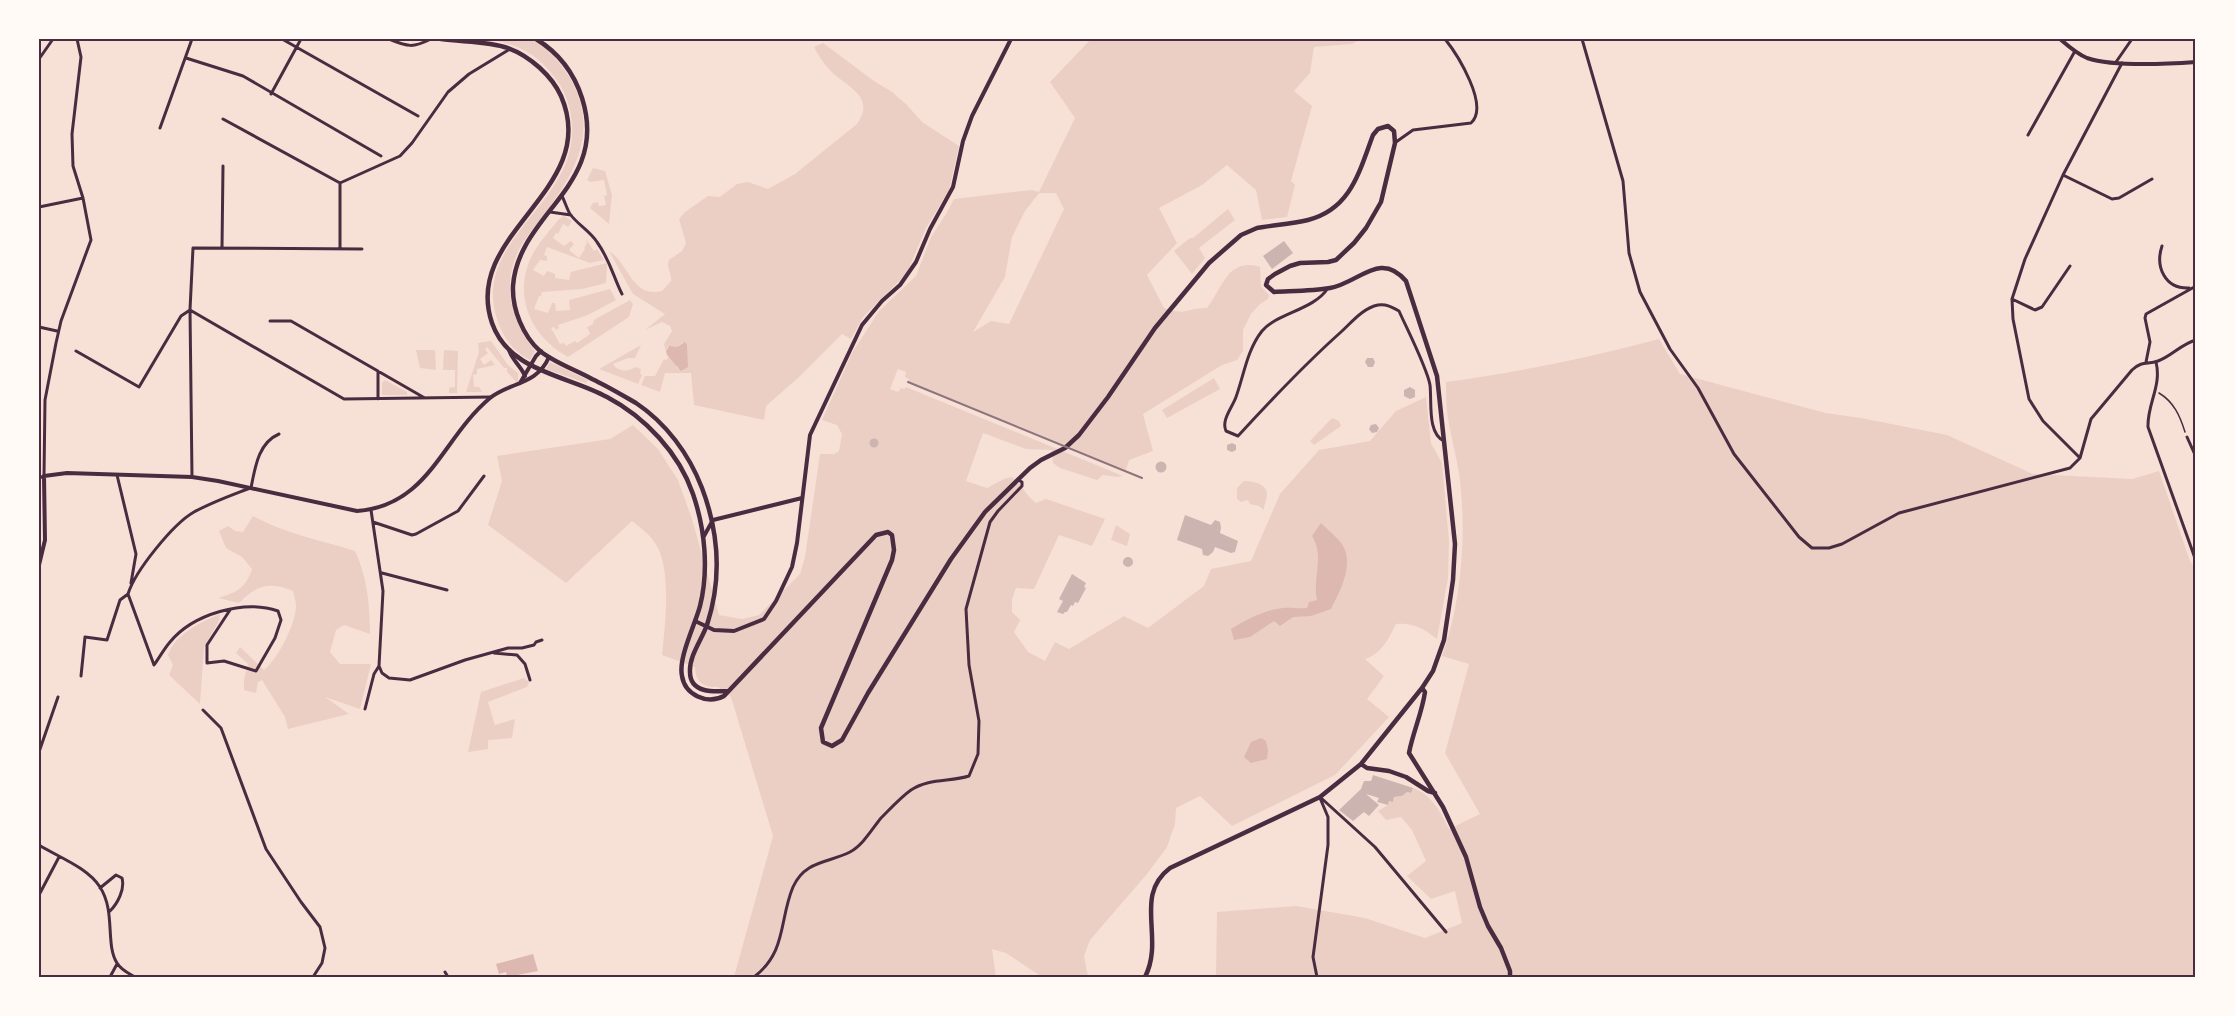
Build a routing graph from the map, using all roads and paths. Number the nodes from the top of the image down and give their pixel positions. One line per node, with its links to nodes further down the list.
1 (53, 39): 19 (street)
2 (77, 39): 35 (street)
3 (192, 39): 18 (street)
4 (282, 39): 15 (street)
5 (301, 39): 15 (street)
6 (389, 39): 7 (street)
7 (431, 39)
8 (441, 39): 16 (main road)
9 (536, 39): 34 (main road)
10 (1011, 39): 81 (street)
11 (1445, 39): 28 (street)
12 (1582, 39): 74 (street)
13 (2060, 39): 17 (street)
14 (2132, 39): 20 (street)
15 (296, 47): 23 (street); 24 (street)
16 (510, 49): 33 (street); 55 (main road)
17 (2075, 51): 20 (street); 27 (street)
18 (186, 58): 23 (street); 26 (street)
19 (39, 59)
20 (2116, 62): 22 (street)
21 (2196, 62): 22 (street)
22 (2122, 63): 31 (street)
23 (271, 94): 29 (street)
24 (418, 116)
25 (223, 119): 33 (street)
26 (160, 128)
27 (2028, 135)
28 (1395, 143): 45 (main road); 79 (main road)
29 (381, 156)
30 (223, 165): 40 (street)
31 (2063, 175): 32 (street); 48 (street)
32 (2152, 179)
33 (340, 183): 41 (street)
34 (562, 196): 37 (main road); 38 (street)
35 (83, 198): 36 (street); 52 (street)
36 (39, 207)
37 (550, 212): 38 (street); 57 (main road)
38 (571, 215): 47 (street)
39 (2162, 246): 46 (street)
40 (222, 248): 41 (street); 49 (street)
41 (340, 249): 42 (street)
42 (362, 249)
43 (2070, 266): 48 (street)
44 (2196, 286): 46 (street)
45 (1328, 288): 72 (main road); 72 (street)
46 (2191, 288): 59 (street)
47 (622, 294)
48 (2012, 299): 74 (street)
49 (190, 310): 56 (street); 69 (street); 78 (street)
50 (270, 321): 63 (street)
51 (40, 326): 52 (street); 53 (street)
52 (58, 331): 77 (street)
53 (39, 333)
54 (2196, 340): 60 (street)
55 (508, 350): 61 (main road); 64 (street)
56 (76, 351)
57 (541, 351): 58 (main road); 61 (street)
58 (549, 356): 62 (street); 83 (main road)
59 (2146, 362): 60 (street); 74 (street)
60 (2156, 362): 66 (street)
61 (531, 366): 62 (main road); 64 (street)
62 (539, 370): 65 (street); 85 (main road)
63 (378, 371): 68 (street); 69 (street)
64 (525, 376): 65 (street)
65 (519, 383): 67 (street)
66 (2155, 392): 71 (path); 86 (street)
67 (491, 397): 68 (street); 82 (street)
68 (424, 398): 69 (street)
69 (378, 399)
70 (279, 434): 80 (street)
71 (2187, 437): 73 (street)
72 (1445, 441): 100 (main road)
73 (2196, 457)
74 (2080, 458)
75 (117, 475): 77 (street); 78 (street); 89 (street)
76 (484, 476): 84 (street)
77 (42, 477): 87 (street)
78 (192, 477): 80 (street)
79 (1018, 480): 101 (main road); 121 (street)
80 (251, 488): 82 (street); 89 (street)
81 (802, 498): 83 (street); 94 (street)
82 (371, 510): 84 (street)
83 (713, 520): 85 (street); 94 (main road)
84 (374, 522): 88 (street)
85 (704, 537): 93 (main road)
86 (2196, 561)
87 (39, 565)
88 (381, 573): 90 (street); 97 (street)
89 (131, 585): 91 (street)
90 (447, 590)
91 (128, 594): 92 (street); 98 (street)
92 (230, 610): 92 (street)
93 (695, 621): 94 (street); 101 (main road)
94 (706, 627): 101 (main road)
95 (542, 640): 96 (street)
96 (492, 652): 97 (street); 99 (street)
97 (379, 666): 103 (street)
98 (81, 676)
99 (530, 680)
100 (1422, 688): 106 (main road); 107 (main road)
101 (728, 691)
102 (57, 697): 105 (street)
103 (365, 709)
104 (203, 710): 119 (street)
105 (39, 753)
106 (1361, 764): 107 (main road); 108 (main road)
107 (1435, 793): 124 (main road)
108 (1320, 797): 114 (street); 122 (main road); 123 (street)
109 (39, 845): 110 (street)
110 (59, 857): 111 (street); 112 (street)
111 (100, 888): 113 (street); 113 (street)
112 (39, 896)
113 (110, 911): 115 (street)
114 (1446, 932)
115 (117, 964): 117 (street); 118 (street)
116 (445, 972): 120 (street)
117 (110, 977)
118 (135, 977)
119 (313, 977)
120 (448, 977)
121 (754, 977)
122 (1145, 977)
123 (1317, 977)
124 (1510, 977)

